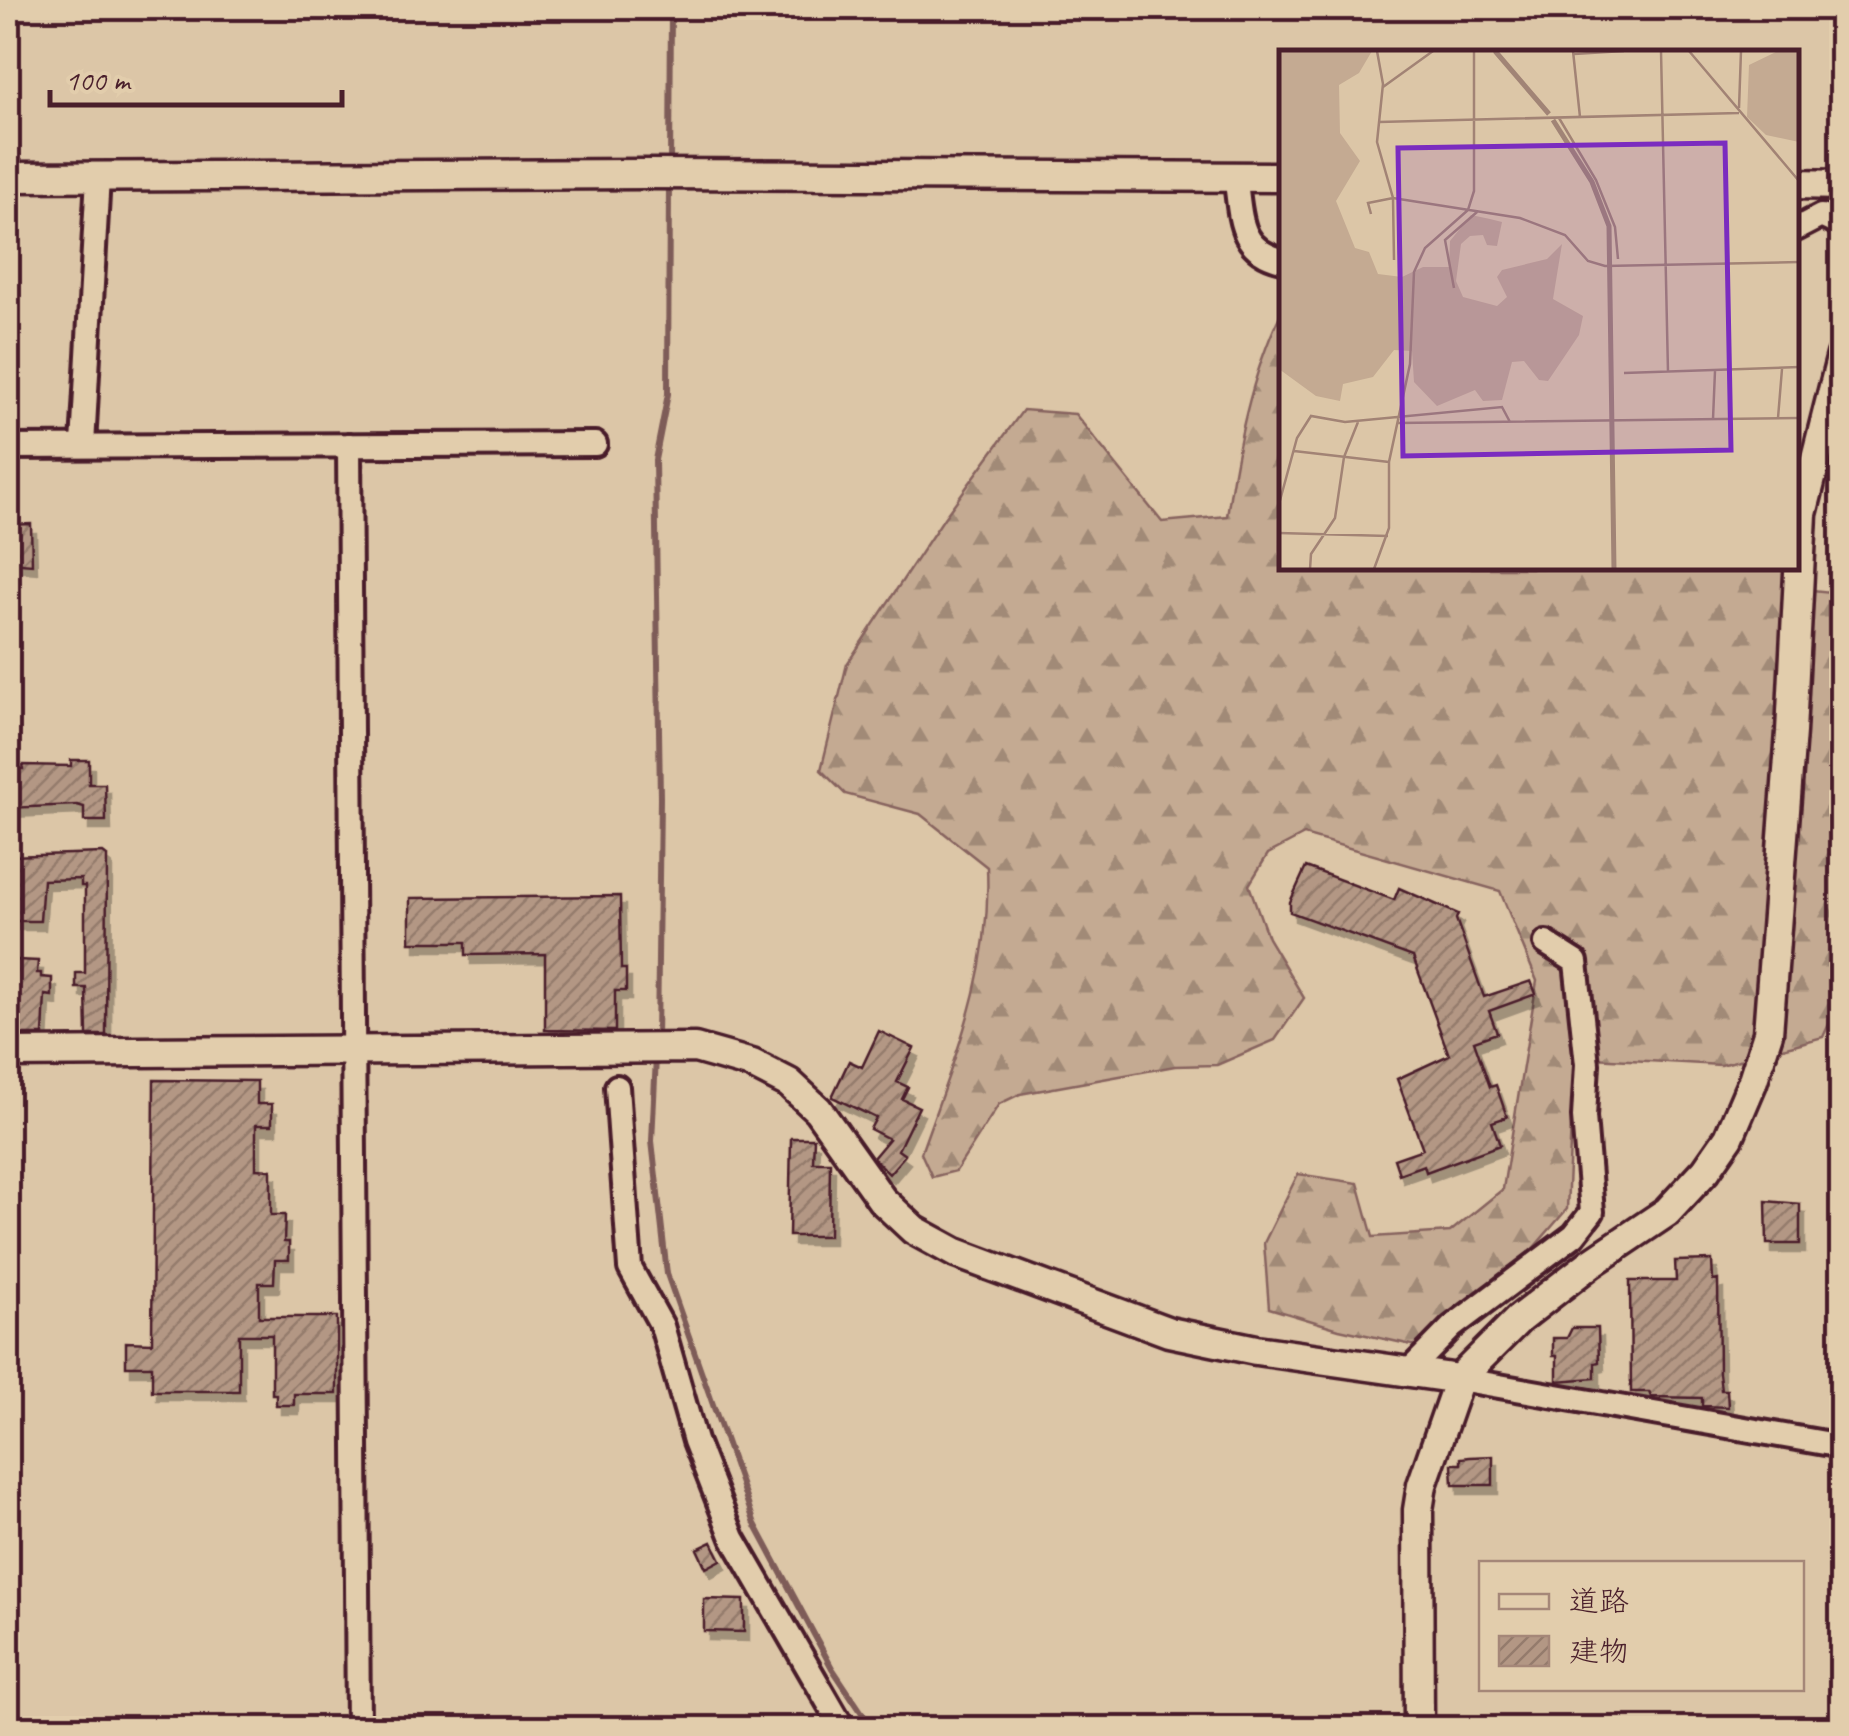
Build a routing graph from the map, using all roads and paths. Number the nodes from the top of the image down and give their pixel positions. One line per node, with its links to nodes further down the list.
1 (1250, 176): 2 (street); 4 (street); 9 (street)
2 (1279, 176)
3 (8, 177): 4 (street)
4 (98, 178): 12 (street)
5 (1799, 184): 6 (street)
6 (1842, 185)
7 (1842, 226): 8 (street)
8 (1799, 227)
9 (1279, 259)
10 (1842, 355): 20 (street)
11 (595, 444): 13 (street)
12 (83, 445): 13 (street); 14 (street)
13 (349, 446): 16 (street)
14 (8, 448)
15 (1546, 943): 19 (street)
16 (353, 1050): 17 (street); 19 (street); 22 (street)
17 (8, 1054)
18 (616, 1088): 23 (street)
19 (1407, 1373): 20 (street)
20 (1459, 1380): 21 (street); 24 (street)
21 (1842, 1446)
22 (358, 1728)
23 (843, 1728)
24 (1419, 1728)

